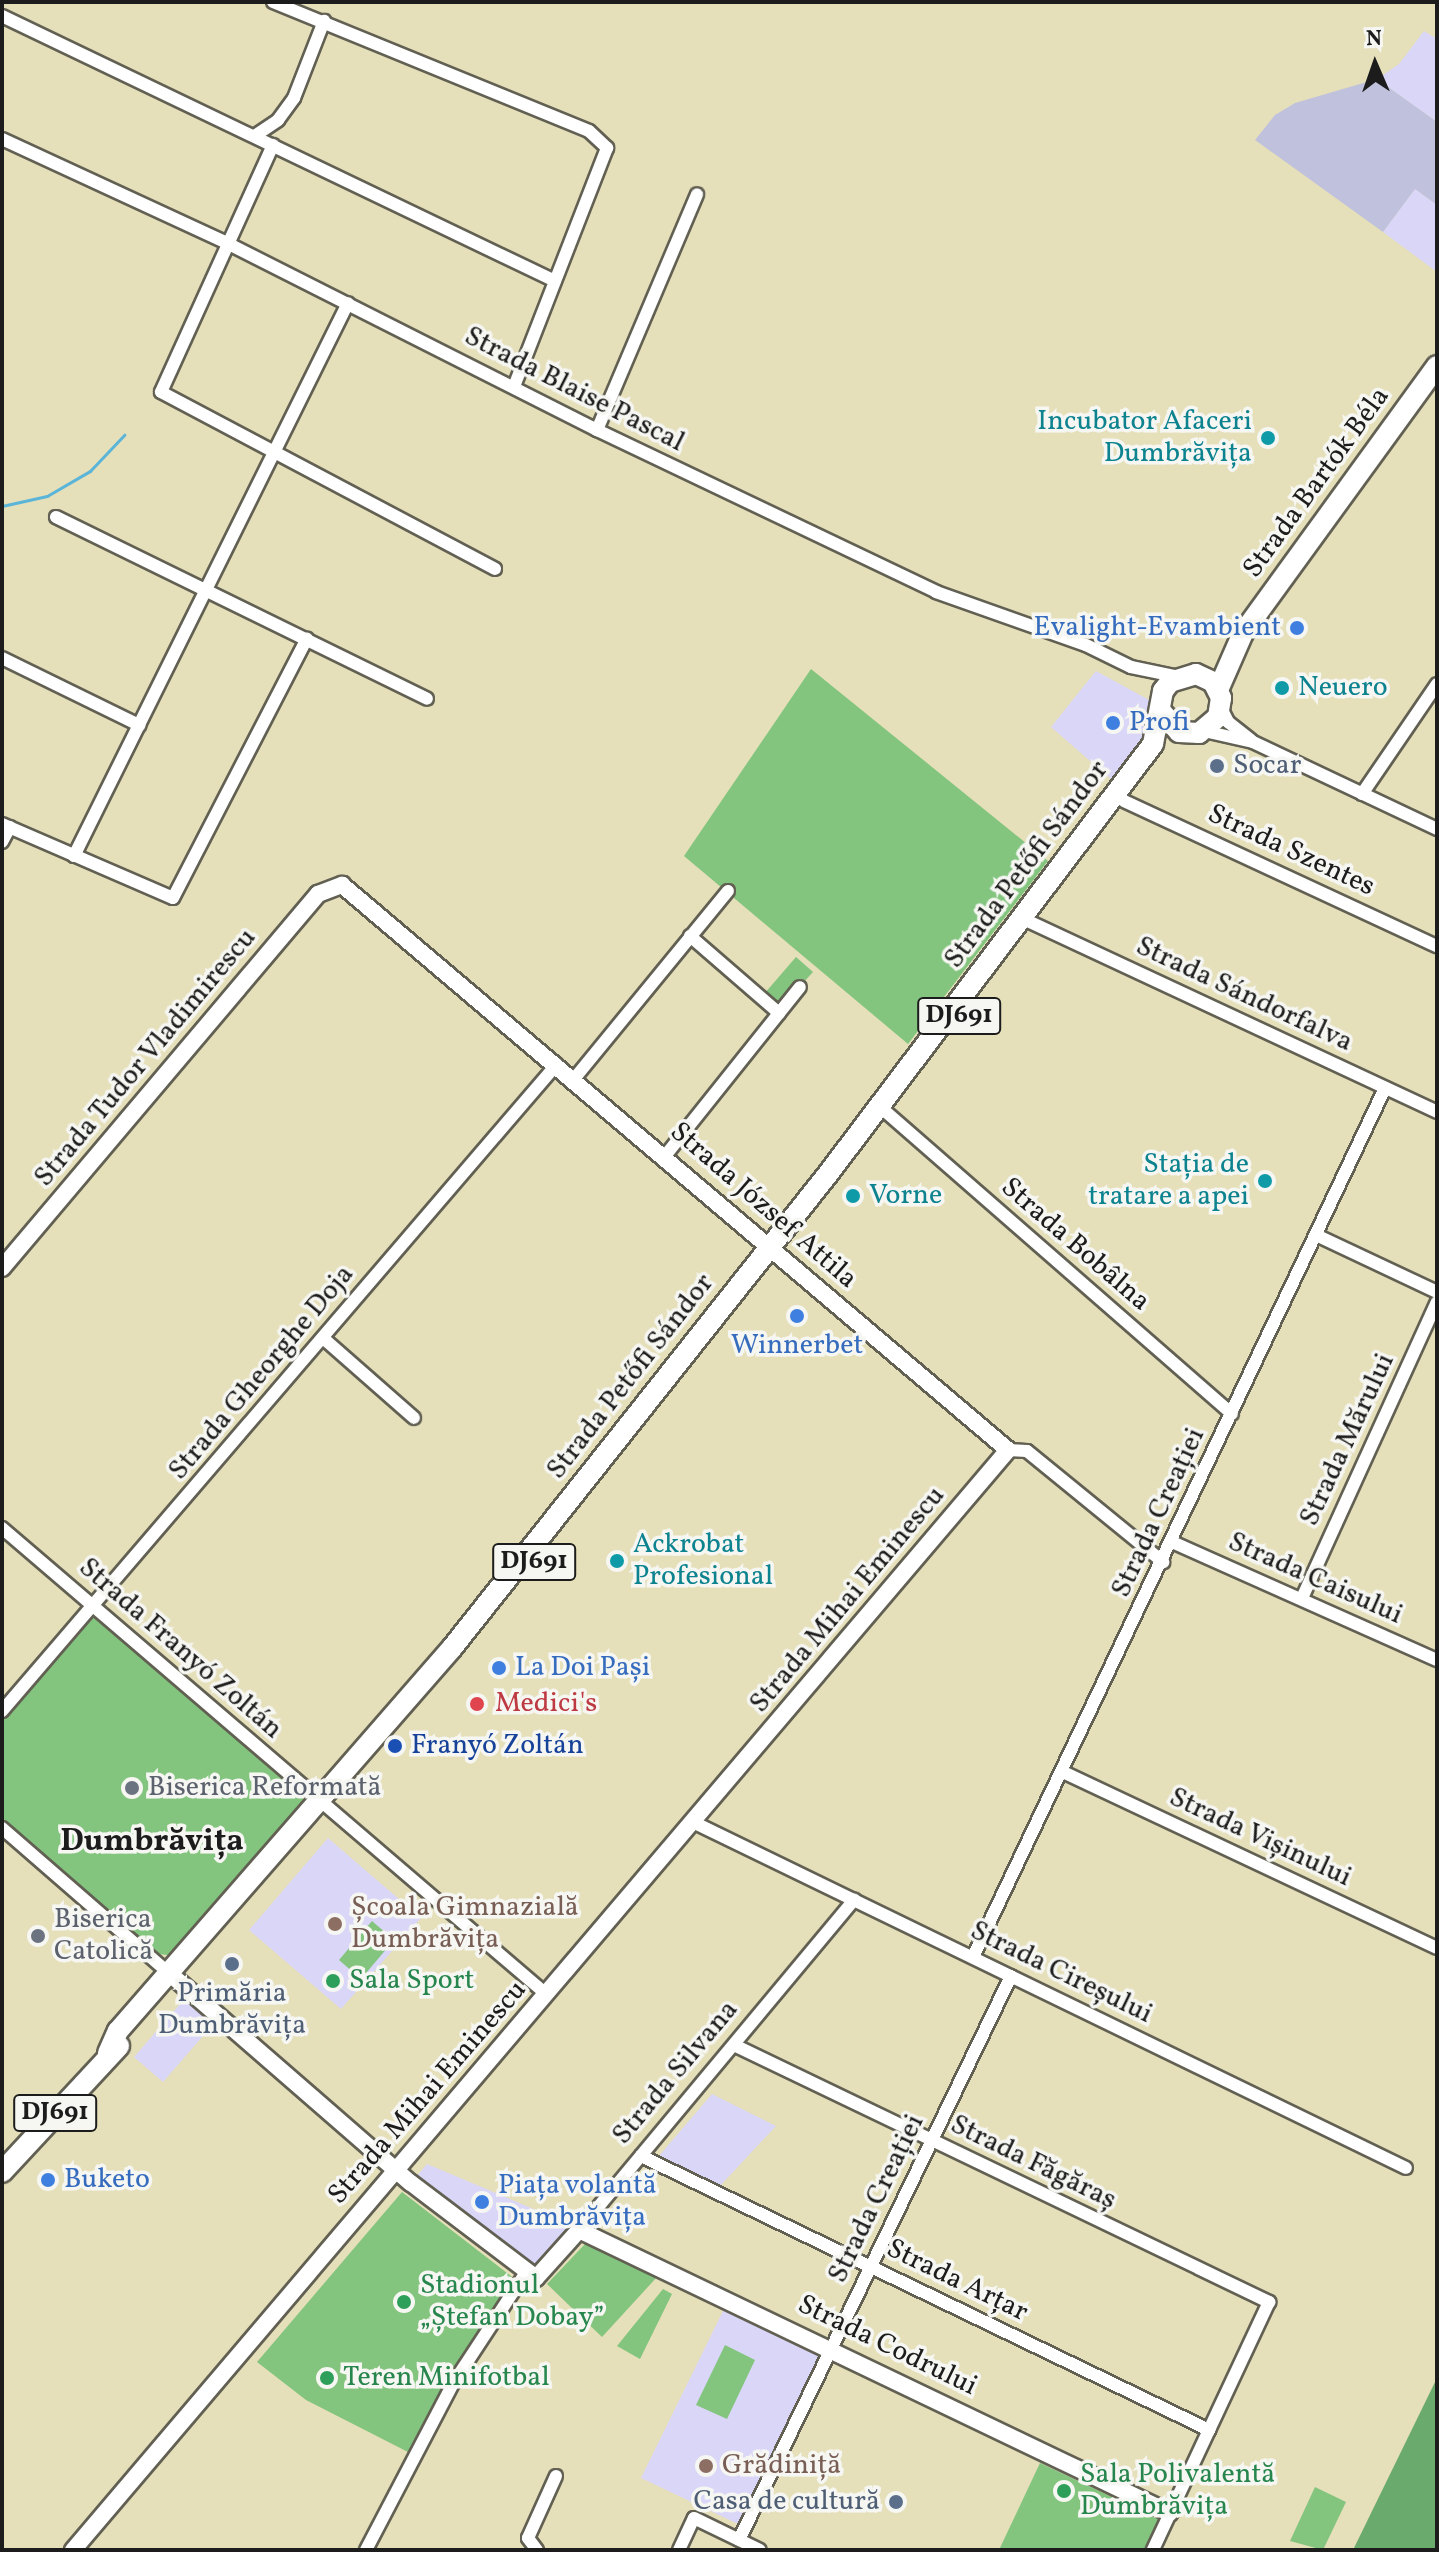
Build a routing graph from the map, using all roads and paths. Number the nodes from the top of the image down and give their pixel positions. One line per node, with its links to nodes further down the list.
1 (273, 2): 3 (street)
2 (2, 16): 4 (street)
3 (324, 21): 4 (street); 9 (street)
4 (256, 135): 6 (street)
5 (2, 139): 8 (street, Strada Blaise Pascal)
6 (273, 145): 8 (street); 9 (street)
7 (697, 194): 13 (street)
8 (227, 243): 10 (street, Strada Blaise Pascal); 14 (street)
9 (555, 281): 12 (street)
10 (348, 303): 12 (street, Strada Blaise Pascal); 14 (street)
11 (1437, 366): 18 (main road, Strada Bartók Béla / DJ691)
12 (514, 387): 13 (street, Strada Blaise Pascal)
13 (597, 430): 21 (street, Strada Blaise Pascal)
14 (274, 456): 16 (street); 17 (street)
15 (56, 517): 17 (street)
16 (495, 569)
17 (208, 590): 19 (street); 27 (street)
18 (1243, 633): 22 (main road, Strada Bartók Béla / DJ691); 25 (main road, Strada Bartók Béla / DJ691)
19 (307, 638): 24 (street); 35 (street)
20 (2, 658): 27 (street)
21 (1131, 667): 22 (street, Strada Blaise Pascal); 26 (street, Strada Blaise Pascal)
22 (1187, 675): 25 (main road); 26 (main road, DJ691)
23 (1437, 684): 30 (street)
24 (427, 699)
25 (1220, 699): 28 (main road, DJ691); 29 (street)
26 (1161, 706): 28 (main road); 50 (main road, Strada Petőfi Sándor / DJ691)
27 (139, 725): 35 (street)
28 (1196, 732): 29 (street); 31 (main road, Strada Petőfi Sándor / DJ691)
29 (1253, 742): 30 (street)
30 (1362, 794): 33 (street)
31 (1124, 801): 38 (main road, Strada Petőfi Sándor / DJ691); 40 (street, Strada Szentes)
32 (6, 826): 34 (street); 35 (street)
33 (1437, 829)
34 (2, 842)
35 (74, 856)
36 (333, 885): 43 (street, Strada József Attila); 51 (street, Strada Tudor Vladimirescu)
37 (728, 891): 39 (street)
38 (1030, 922): 45 (street, Strada Sándorfalva); 46 (main road, Strada Petőfi Sándor / DJ691)
39 (690, 936): 42 (street); 44 (street)
40 (1437, 946)
41 (800, 987): 42 (street)
42 (779, 1013): 48 (street)
43 (557, 1064): 44 (street, Strada József Attila); 54 (street, Strada Gheorghe Doja)
44 (574, 1079): 48 (street, Strada József Attila)
45 (1385, 1088): 47 (street, Strada Sándorfalva); 49 (street, Strada Creației)
46 (886, 1112): 50 (main road, Strada Petőfi Sándor / DJ691); 55 (street, Strada Bobâlna)
47 (1437, 1112)
48 (665, 1156): 50 (street, Strada József Attila)
49 (1318, 1236): 52 (street); 55 (street, Strada Creației)
50 (774, 1248): 57 (street, Strada József Attila); 66 (main road, Strada Petőfi Sándor / DJ691)
51 (2, 1268)
52 (1437, 1292)
53 (1437, 1302): 61 (street, Strada Mărului)
54 (323, 1338): 56 (street); 62 (street, Strada Gheorghe Doja)
55 (1232, 1414): 59 (street, Strada Creației)
56 (414, 1418)
57 (1008, 1450): 60 (street, Strada József Attila); 67 (street, Strada Mihai Eminescu)
58 (2, 1528): 62 (street, Strada Franyó Zoltán)
59 (1172, 1542): 60 (street, Strada Creației); 61 (street, Strada Caisului)
60 (1163, 1562): 65 (street, Strada Creației)
61 (1302, 1598): 63 (street, Strada Caisului)
62 (94, 1607): 64 (street, Strada Gheorghe Doja); 66 (street, Strada Franyó Zoltán)
63 (1437, 1660)
64 (2, 1711)
65 (1063, 1772): 70 (street, Strada Vișinului); 71 (street, Strada Creației)
66 (323, 1804): 73 (main road, Strada Petőfi Sándor / DJ691); 74 (street, Strada Franyó Zoltán)
67 (695, 1823): 69 (street, Strada Cireșului); 74 (street, Strada Mihai Eminescu)
68 (2, 1828): 73 (street)
69 (854, 1900): 71 (street, Strada Cireșului); 75 (street, Strada Silvana)
70 (1437, 1948)
71 (973, 1957): 72 (street, Strada Cireșului)
72 (1011, 1976): 76 (street, Strada Creației); 78 (street, Strada Cireșului)
73 (174, 1977): 79 (street); 80 (main road, Strada Petőfi Sándor / DJ691)
74 (546, 1994): 79 (street, Strada Mihai Eminescu)
75 (734, 2045): 76 (street, Strada Făgăraș); 77 (street, Strada Silvana)
76 (933, 2142): 82 (street, Strada Creației); 85 (street, Strada Făgăraș)
77 (641, 2156): 81 (street, Strada Silvana); 82 (street, Strada Arțar)
78 (1406, 2168)
79 (397, 2169): 83 (street); 89 (street, Strada Mihai Eminescu)
80 (2, 2172)
81 (579, 2230): 83 (street, Strada Silvana); 84 (street, Strada Codrului)
82 (870, 2266): 84 (street, Strada Creației); 85 (street, Strada Arțar)
83 (531, 2275): 90 (street, Strada Silvana)
84 (832, 2347): 87 (street, Strada Codrului); 88 (street, Strada Creației)
85 (1209, 2430): 87 (street)
86 (556, 2476): 91 (street)
87 (1170, 2513): 94 (street)
88 (739, 2540): 92 (street); 93 (street)
89 (73, 2550)
90 (366, 2550)
91 (537, 2550)
92 (679, 2550)
93 (760, 2550)
94 (1153, 2550)

